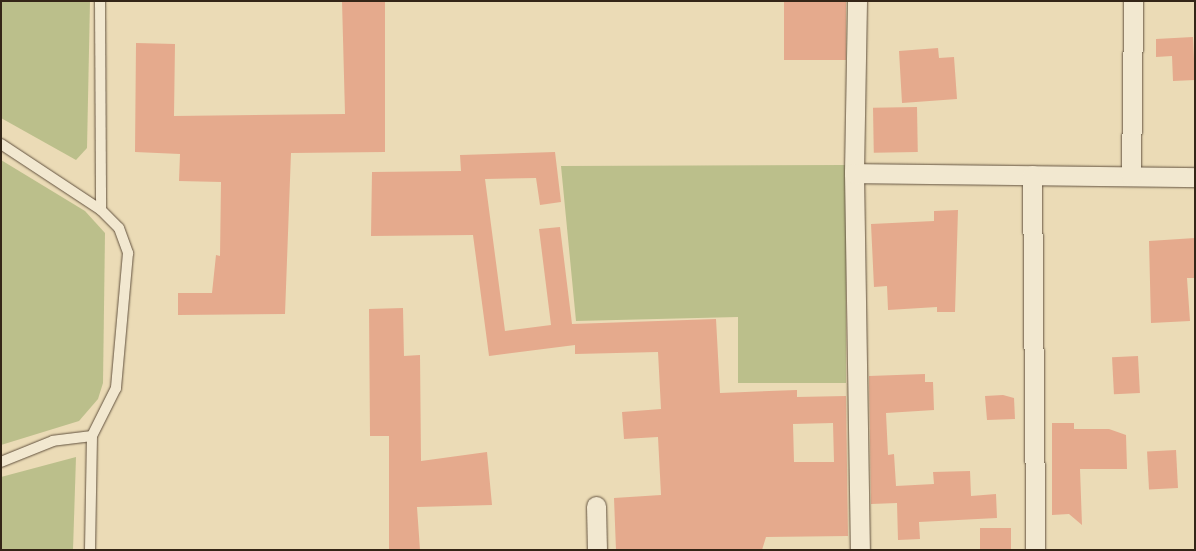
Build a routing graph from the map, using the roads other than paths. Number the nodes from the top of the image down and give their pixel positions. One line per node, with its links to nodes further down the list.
1 (100, 1): 9 (lane)
2 (857, 1): 5 (street)
3 (1133, 1): 7 (street)
4 (1, 144): 9 (lane)
5 (854, 173): 6 (street); 15 (street)
6 (1032, 175): 7 (street); 16 (street)
7 (1131, 176): 8 (street)
8 (1195, 177)
9 (101, 210): 10 (lane)
10 (92, 436): 11 (lane); 13 (lane)
11 (1, 462)
12 (596, 506): 14 (street)
13 (90, 550)
14 (597, 550)
15 (860, 550)
16 (1035, 550)

